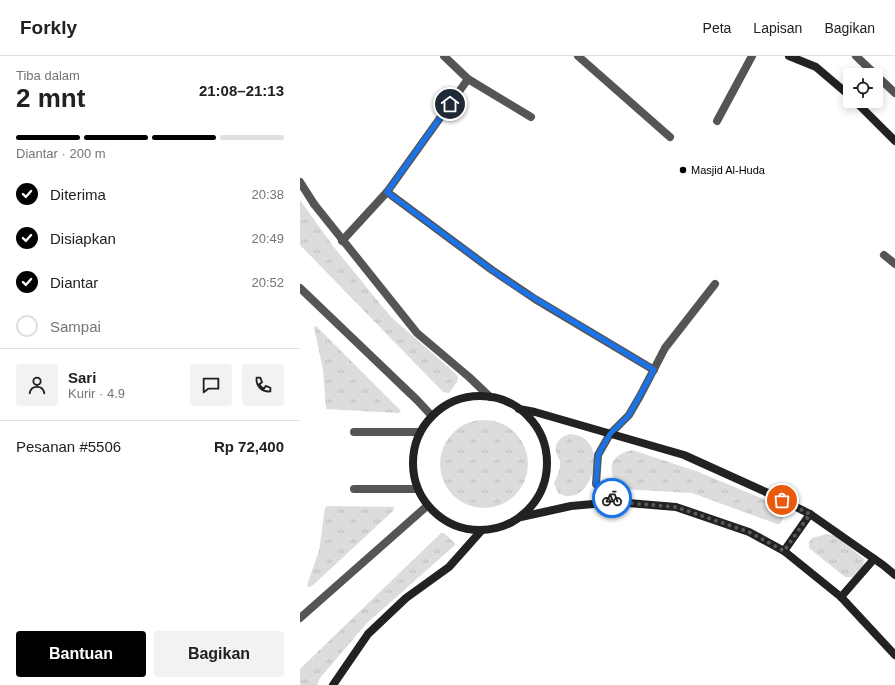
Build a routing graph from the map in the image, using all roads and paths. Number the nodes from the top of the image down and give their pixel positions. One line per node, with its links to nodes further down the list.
1 (444, 56): 6 (street)
2 (578, 56): 12 (street)
3 (752, 56): 11 (street)
4 (788, 56): 7 (street)
5 (856, 56): 8 (street)
6 (468, 79): 10 (street); 15 (street)
7 (843, 90)
8 (895, 93)
9 (863, 108): 13 (street)
10 (531, 117)
11 (717, 121)
12 (670, 137)
13 (895, 141)
14 (300, 182): 16 (street)
15 (387, 192): 16 (street); 21 (street)
16 (342, 241): 22 (street)
17 (884, 255): 18 (street)
18 (895, 264)
19 (715, 284): 21 (street)
20 (300, 288): 24 (street)
21 (654, 370): 27 (street)
22 (490, 397): 23 (street); 24 (street)
23 (519, 409): 27 (street); 33 (street)
24 (432, 416): 26 (street)
25 (354, 432): 26 (street)
26 (420, 432): 29 (street)
27 (610, 434): 30 (street); 32 (street)
28 (354, 489): 29 (street)
29 (417, 489): 31 (street)
30 (616, 502): 33 (street); 35 (street)
31 (427, 506): 34 (street); 39 (street)
32 (810, 514): 35 (street); 36 (street)
33 (521, 517): 34 (street)
34 (481, 531): 41 (street)
35 (784, 551): 38 (street)
36 (874, 559): 37 (street); 38 (street)
37 (895, 575)
38 (841, 597): 40 (street)
39 (300, 618)
40 (895, 656)
41 (333, 685)

